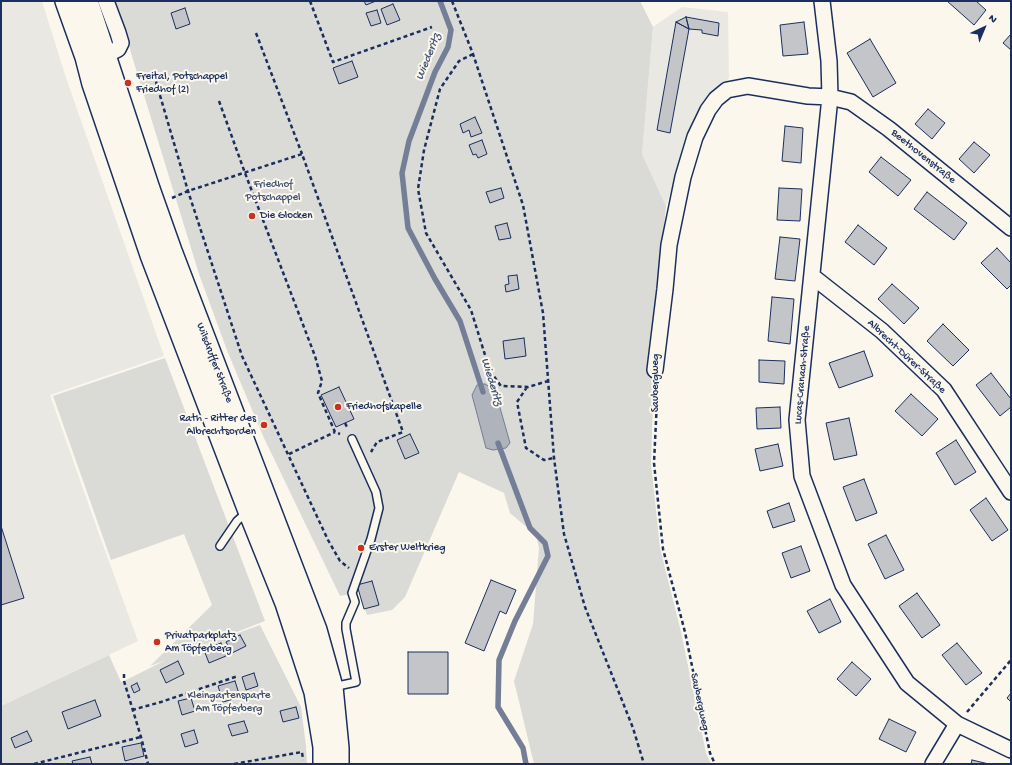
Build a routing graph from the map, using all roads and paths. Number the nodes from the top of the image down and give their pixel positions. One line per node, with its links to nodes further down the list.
1 (66, 1): 10 (main road, Wilsdruffer Straße)
2 (87, 1): 10 (main road, Wilsdruffer Straße)
3 (106, 1): 10 (street)
4 (310, 1): 7 (path)
5 (452, 1): 9 (path)
6 (822, 1): 12 (street, Lucas-Cranach-Straße)
7 (432, 27)
8 (256, 33): 14 (path)
9 (473, 54): 21 (path); 22 (path)
10 (95, 56): 29 (main road, Wilsdruffer Straße)
11 (154, 75): 16 (path)
12 (830, 97): 18 (street, Beethovenstraße); 19 (street, Lucas-Cranach-Straße); 20 (street, Saubergweg)
13 (219, 101): 15 (path)
14 (302, 154): 15 (path); 27 (path)
15 (245, 173): 16 (path); 23 (path)
16 (188, 191): 17 (path); 25 (path)
17 (175, 197)
18 (1011, 228)
19 (812, 276): 28 (street, Albrecht-Dürer-Straße); 37 (street, Lucas-Cranach-Straße)
20 (654, 370): 47 (path, Saubergweg)
21 (548, 381): 22 (path); 26 (path)
22 (528, 387): 26 (path)
23 (335, 432): 24 (path); 25 (path)
24 (352, 439): 27 (lane)
25 (289, 454): 31 (path)
26 (554, 458): 46 (path)
27 (362, 462): 31 (lane)
28 (1011, 492)
29 (258, 508): 30 (lane); 35 (main road, Wilsdruffer Straße)
30 (220, 546)
31 (358, 575): 35 (lane)
32 (1011, 660): 37 (path)
33 (124, 674): 36 (path)
34 (238, 676): 36 (path)
35 (324, 690): 44 (main road, Wilsdruffer Straße); 45 (main road, Wilsdruffer Straße)
36 (132, 710): 38 (path)
37 (957, 724): 39 (street, Lucas-Cranach-Straße); 48 (street)
38 (141, 738): 40 (path); 41 (path)
39 (1011, 750)
40 (34, 764)
41 (148, 764)
42 (234, 764): 43 (path)
43 (303, 764)
44 (324, 764)
45 (338, 764)
46 (644, 764)
47 (715, 764)
48 (933, 764)

